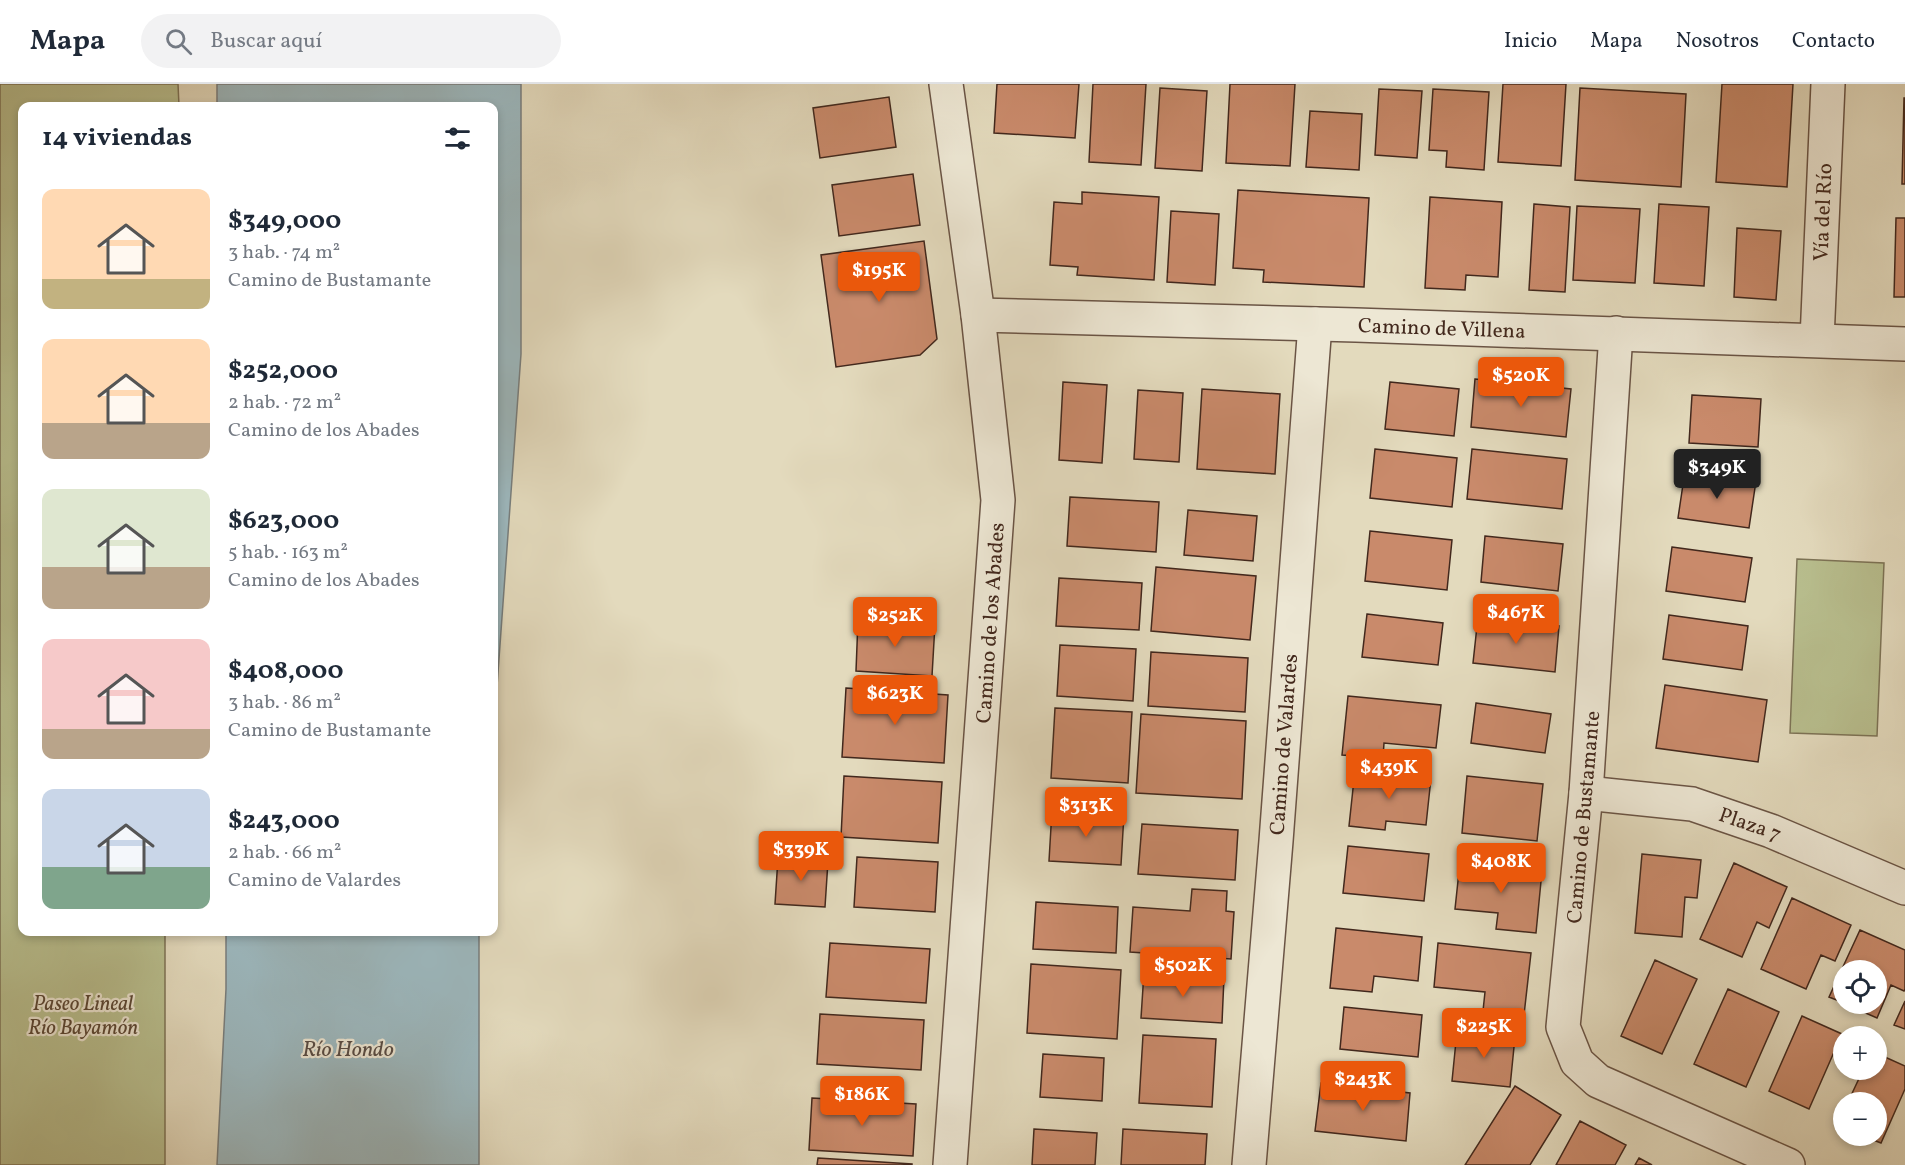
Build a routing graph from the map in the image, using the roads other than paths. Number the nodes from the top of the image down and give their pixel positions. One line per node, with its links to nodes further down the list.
1 (946, 84): 3 (street, Camino de los Abades)
2 (1828, 84): 6 (street, Vía del Río)
3 (978, 315): 4 (street, Camino de Villena); 10 (street, Camino de los Abades)
4 (1315, 324): 5 (street, Camino de Villena); 11 (street, Camino de Valardes)
5 (1616, 333): 6 (street, Camino de Villena); 8 (street, Camino de Bustamante)
6 (1817, 340): 7 (street, Camino de Villena)
7 (1905, 344)
8 (1587, 792): 9 (street, Plaza 7); 12 (street, Camino de Bustamante)
9 (1905, 888)
10 (950, 1165)
11 (1248, 1165)
12 (1788, 1165)

